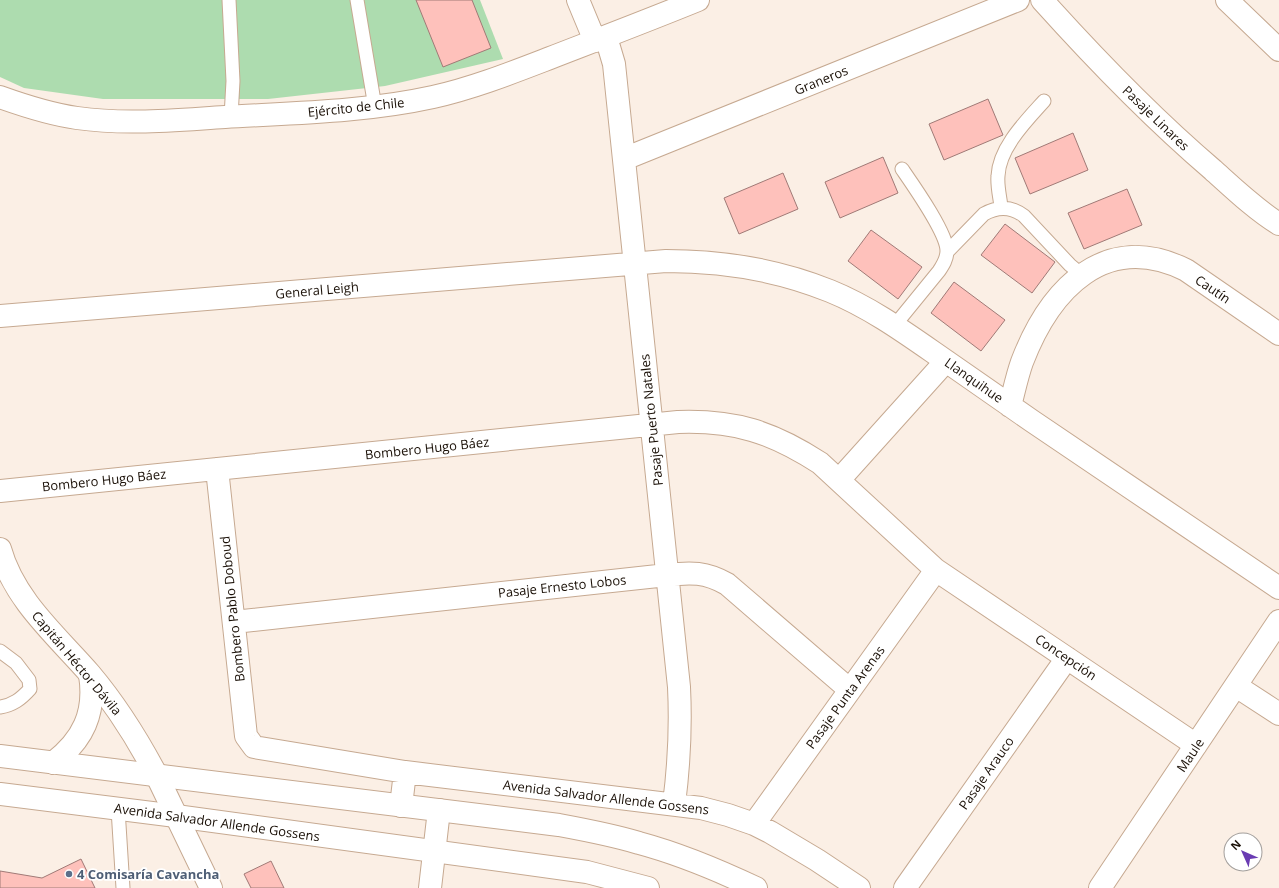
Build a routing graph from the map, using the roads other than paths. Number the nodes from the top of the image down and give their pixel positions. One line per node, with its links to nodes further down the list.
1 (229, 0): 13 (lane)
2 (357, 0): 12 (lane)
3 (578, 0): 8 (street, Pasaje Puerto Natales)
4 (698, 0): 8 (street, Ejército de Chile)
5 (1018, 0): 14 (street, Graneros)
6 (1042, 0): 17 (street, Pasaje Linares)
7 (1227, 0): 9 (street)
8 (600, 39): 12 (street, Ejército de Chile); 14 (street, Pasaje Puerto Natales)
9 (1279, 50)
10 (0, 97): 13 (street, Ejército de Chile)
11 (1044, 101): 16 (lane)
12 (375, 107): 13 (street, Ejército de Chile)
13 (231, 117)
14 (624, 159): 19 (street, Pasaje Puerto Natales)
15 (902, 169): 18 (lane)
16 (1001, 207): 18 (lane); 20 (lane)
17 (1279, 224)
18 (947, 252): 22 (lane)
19 (634, 263): 21 (street, General Leigh); 22 (street, Llanquihue); 26 (street, Pasaje Puerto Natales)
20 (1082, 275): 23 (street, Cautín); 25 (street)
21 (0, 316)
22 (894, 325): 24 (street, Llanquihue)
23 (1279, 334)
24 (946, 361): 25 (street, Llanquihue); 28 (street)
25 (1010, 406): 33 (street, Llanquihue)
26 (652, 425): 27 (street, Bombero Hugo Báez); 28 (street, Bombero Hugo Báez); 32 (street, Pasaje Puerto Natales)
27 (217, 469): 29 (street, Bombero Hugo Báez); 35 (street, Bombero Pablo Doboud)
28 (839, 480): 31 (street, Concepción)
29 (0, 490)
30 (0, 549): 38 (street, Capitán Héctor Dávila)
31 (936, 570): 37 (street, Concepción); 40 (street, Pasaje Punta Arenas)
32 (667, 574): 35 (street, Pasaje Ernesto Lobos); 40 (street, Pasaje Ernesto Lobos); 50 (street, Pasaje Puerto Natales)
33 (1279, 588)
34 (1279, 621): 39 (street, Maule)
35 (234, 622): 44 (street, Bombero Pablo Doboud)
36 (0, 651): 41 (lane)
37 (1067, 658): 43 (street, Concepción); 63 (street, Pasaje Arauco)
38 (90, 675): 46 (street); 48 (street, Capitán Héctor Dávila)
39 (1236, 686): 42 (street); 43 (street, Maule)
40 (850, 690): 55 (street, Pasaje Punta Arenas)
41 (0, 707)
42 (1279, 714)
43 (1196, 745): 64 (street, Maule)
44 (254, 747): 47 (street, Avenida Salvador Allende Gossens)
45 (0, 756): 46 (street)
46 (53, 763): 48 (street)
47 (405, 772): 50 (street, Avenida Salvador Allende Gossens); 51 (street)
48 (157, 776): 51 (street); 54 (street, Capitán Héctor Dávila)
49 (0, 794): 52 (street, Avenida Salvador Allende Gossens)
50 (674, 804): 55 (street, Avenida Salvador Allende Gossens)
51 (401, 806): 53 (street)
52 (118, 809): 54 (street, Avenida Salvador Allende Gossens); 57 (lane)
53 (439, 810): 56 (street); 61 (street)
54 (176, 816): 56 (street, Avenida Salvador Allende Gossens); 58 (street, Capitán Héctor Dávila)
55 (754, 824): 62 (street, Avenida Salvador Allende Gossens)
56 (434, 851): 59 (street); 60 (street, Avenida Salvador Allende Gossens)
57 (123, 888)
58 (211, 888)
59 (430, 888)
60 (648, 888)
61 (756, 888)
62 (859, 888)
63 (905, 888)
64 (1100, 888)

